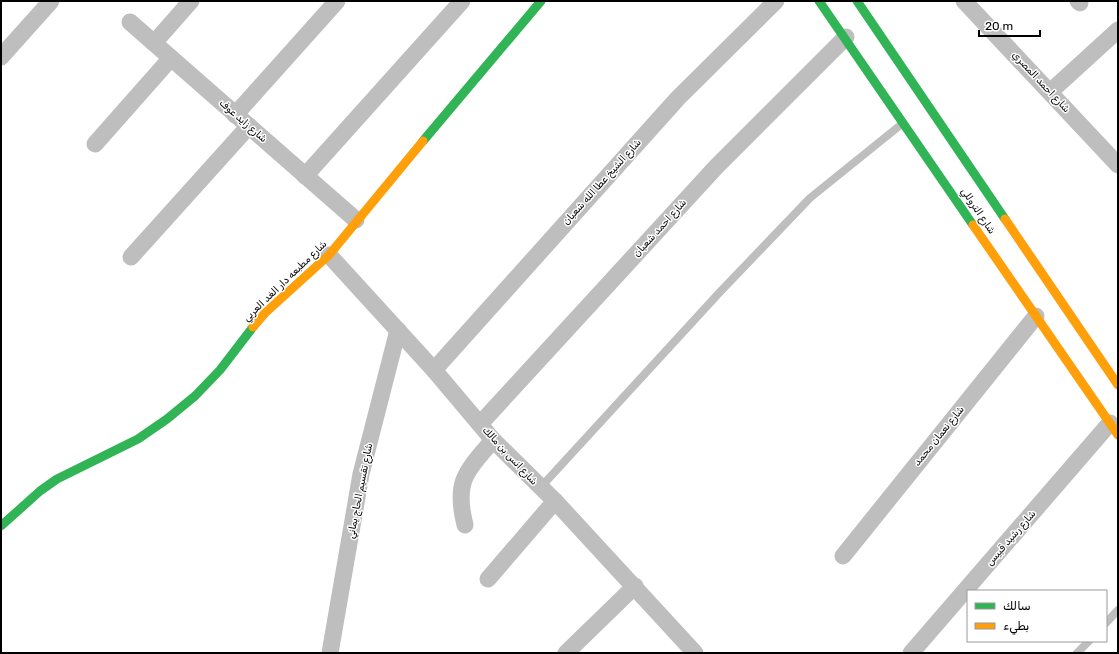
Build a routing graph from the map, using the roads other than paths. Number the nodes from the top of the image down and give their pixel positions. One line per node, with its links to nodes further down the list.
1 (51, 1): 14 (street)
2 (191, 1): 13 (street)
3 (337, 1): 17 (street)
4 (462, 1): 22 (street)
5 (541, 1): 23 (street, شارع مطبعه دار الغد العربي)
6 (776, 1): 28 (street, شارع الشيخ عطا الله شعبان)
7 (819, 1): 12 (street, شارع التروللي)
8 (857, 1): 29 (street, شارع التروللي)
9 (964, 1): 16 (street, شارع احمد المصري)
10 (130, 22): 13 (street, شارع زايد عوف)
11 (1118, 30): 16 (street)
12 (846, 37): 18 (street, شارع التروللي); 30 (street, شارع احمد شعبان)
13 (154, 43): 15 (street, شارع زايد عوف)
14 (1, 57)
15 (171, 58): 17 (street, شارع زايد عوف); 20 (street)
16 (1050, 92): 21 (street, شارع احمد المصري)
17 (236, 115): 19 (street, شارع زايد عوف)
18 (904, 122): 26 (street, شارع التروللي); 33 (lane)
19 (249, 126): 22 (street, شارع زايد عوف); 25 (street)
20 (95, 144)
21 (1118, 165)
22 (305, 176): 23 (street, شارع زايد عوف)
23 (356, 220): 24 (street, شارع مطبعه دار الغد العربي)
24 (329, 255): 27 (street, شارع انس بن مالك); 36 (street, شارع مطبعه دار الغد العربي)
25 (131, 256)
26 (1036, 316): 31 (street, شارع التروللي); 37 (street, شارع نعمان محمد)
27 (398, 330): 28 (street, شارع انس بن مالك); 45 (street, شارع تقسيم الحاج يماني)
28 (434, 370): 30 (street, شارع انس بن مالك)
29 (1118, 385)
30 (480, 424): 32 (street, شارع انس بن مالك)
31 (1114, 429): 40 (street, شارع رشيد قبيس)
32 (493, 440): 33 (street, شارع انس بن مالك); 35 (street)
33 (540, 488): 34 (street, شارع انس بن مالك)
34 (555, 501): 38 (street); 39 (street, شارع انس بن مالك)
35 (465, 525)
36 (1, 526)
37 (843, 556)
38 (488, 579)
39 (635, 586): 46 (street); 47 (street, شارع انس بن مالك)
40 (968, 590)
41 (967, 591): 48 (street, شارع رشيد قبيس)
42 (1118, 610): 43 (lane)
43 (1107, 622)
44 (1088, 642): 49 (lane)
45 (330, 653)
46 (566, 653)
47 (695, 653)
48 (911, 653)
49 (1077, 653)

